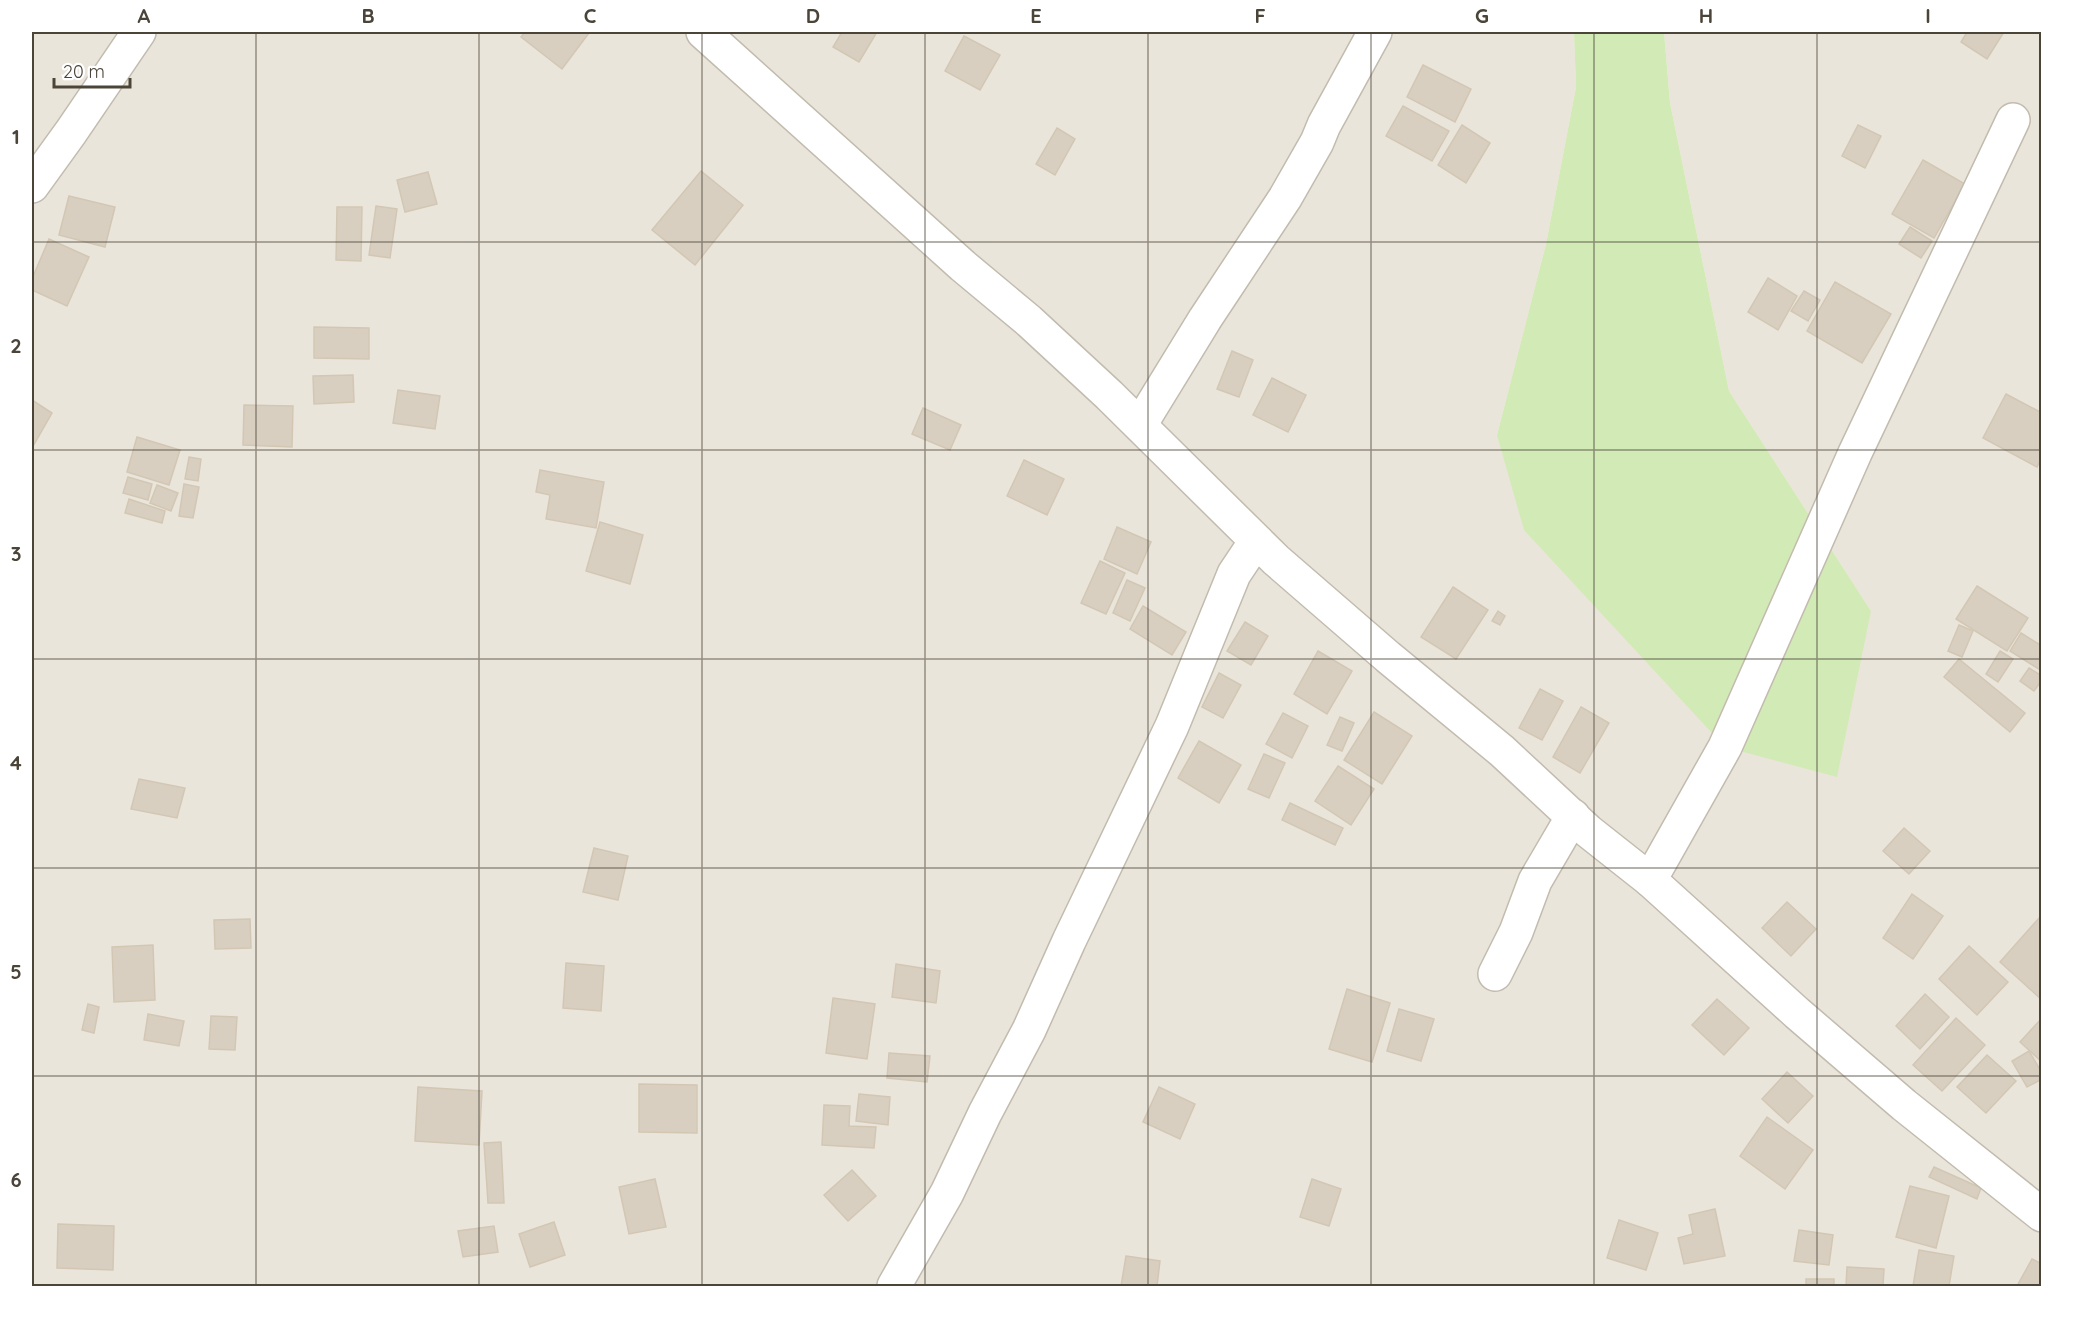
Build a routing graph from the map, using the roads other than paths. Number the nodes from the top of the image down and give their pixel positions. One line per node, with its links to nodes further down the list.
1 (140, 32): 5 (street)
2 (703, 32): 6 (street)
3 (1375, 32): 6 (street)
4 (2013, 120): 9 (street)
5 (32, 186)
6 (1140, 425): 7 (street)
7 (1256, 541): 8 (street); 12 (street)
8 (1573, 816): 9 (street); 10 (street)
9 (1650, 880): 11 (street)
10 (1495, 974)
11 (2042, 1215)
12 (894, 1287)

